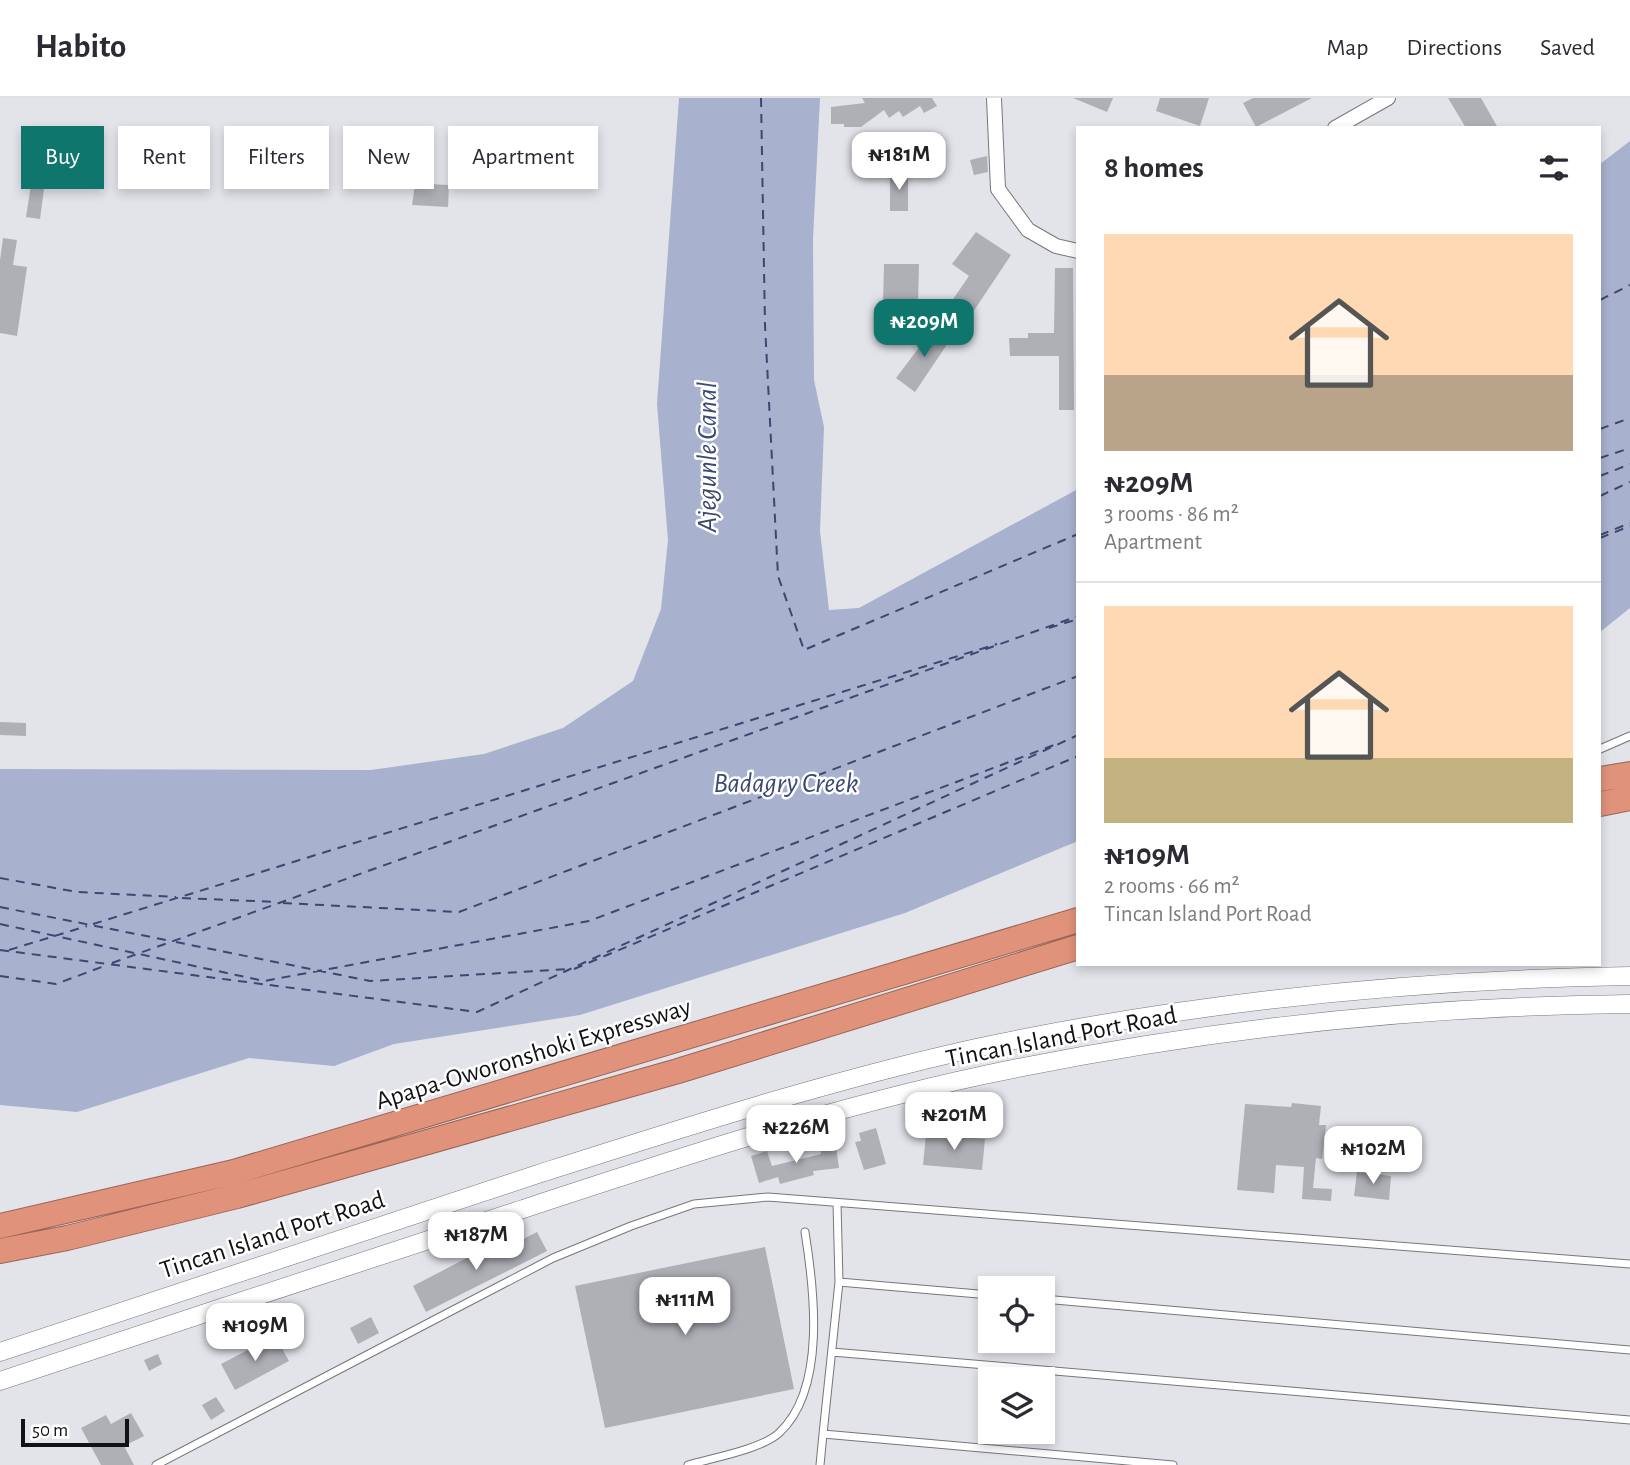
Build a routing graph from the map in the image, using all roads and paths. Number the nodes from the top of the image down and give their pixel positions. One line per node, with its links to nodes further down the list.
1 (1388, 98): 3 (street)
2 (994, 103): 4 (street)
3 (1339, 126)
4 (1076, 251)
5 (1630, 730): 7 (lane)
6 (1630, 736): 7 (lane)
7 (1601, 748)
8 (1630, 774): 9 (highway)
9 (1601, 779)
10 (1630, 797): 11 (highway)
11 (1601, 804)
12 (1076, 921): 17 (highway, Apapa-Oworonshoki Expressway)
13 (1076, 948): 19 (highway, Apapa-Oworonshoki Expressway)
14 (1630, 976): 25 (street, Tincan Island Port Road)
15 (1630, 1004): 27 (street, Tincan Island Port Road)
16 (837, 1203): 20 (lane); 21 (lane); 30 (lane)
17 (0, 1226)
18 (804, 1232): 31 (lane)
19 (0, 1251)
20 (1630, 1264)
21 (839, 1282): 22 (lane); 26 (lane)
22 (978, 1294)
23 (1055, 1300): 24 (lane)
24 (1630, 1350)
25 (0, 1352)
26 (832, 1352): 28 (lane); 29 (lane)
27 (0, 1381)
28 (1630, 1420)
29 (823, 1434): 32 (lane); 33 (lane)
30 (156, 1465)
31 (688, 1465)
32 (820, 1465)
33 (1173, 1465)

